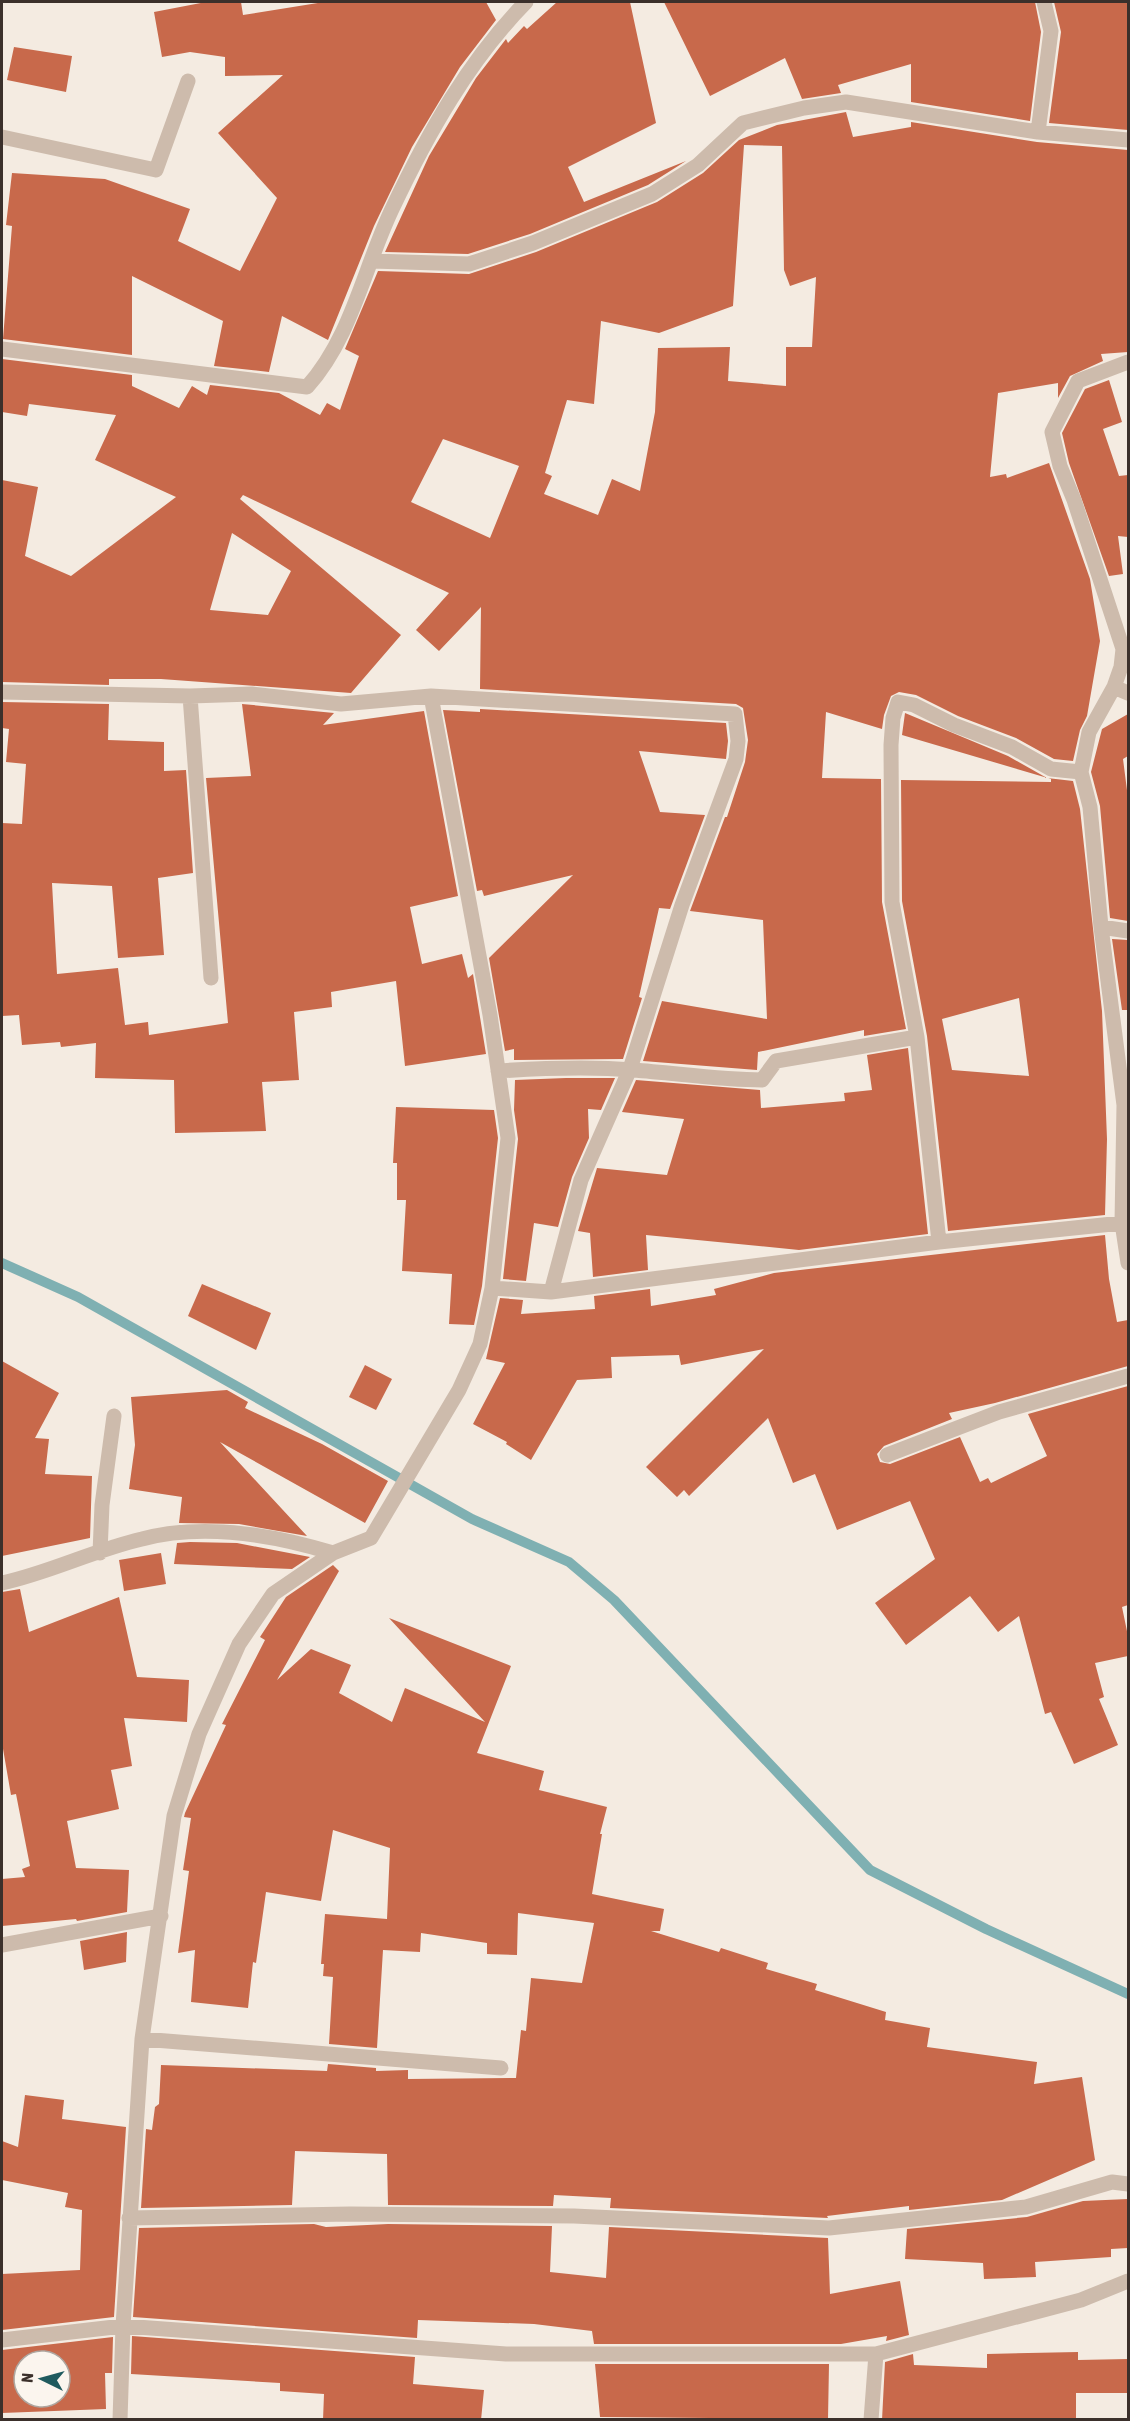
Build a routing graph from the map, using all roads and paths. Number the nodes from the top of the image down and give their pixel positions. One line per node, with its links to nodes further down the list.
1 (526, 2): 7 (street)
2 (1044, 2): 4 (street)
3 (188, 81): 5 (street)
4 (1038, 132): 6 (street); 7 (street)
5 (2, 136)
6 (1128, 140)
7 (372, 261): 8 (street)
8 (2, 349)
9 (1128, 363): 10 (street)
10 (1114, 687): 12 (street); 15 (street)
11 (2, 692): 13 (street)
12 (1128, 693)
13 (190, 696): 14 (street); 18 (street)
14 (430, 696): 20 (street); 21 (street)
15 (1082, 772): 16 (street); 19 (street)
16 (1101, 927): 17 (street); 22 (street)
17 (1128, 931)
18 (211, 978)
19 (916, 1037): 20 (street); 23 (street)
20 (630, 1069): 21 (street); 26 (street)
21 (498, 1071): 25 (street)
22 (1122, 1223): 23 (street); 24 (street)
23 (939, 1242): 26 (street)
24 (1128, 1263)
25 (492, 1288): 26 (street); 31 (street)
26 (551, 1292)
27 (1128, 1376): 29 (street)
28 (114, 1416): 30 (street)
29 (887, 1455)
30 (100, 1553): 31 (street); 32 (street)
31 (333, 1553): 33 (street)
32 (2, 1583)
33 (161, 1916): 34 (street); 35 (street)
34 (2, 1945)
35 (142, 2039): 36 (street); 38 (street)
36 (501, 2068)
37 (1128, 2184): 38 (street)
38 (129, 2218): 40 (street)
39 (1128, 2281): 42 (street)
40 (123, 2326): 41 (street); 42 (street); 43 (street)
41 (2, 2340)
42 (876, 2354): 44 (street)
43 (120, 2420)
44 (871, 2420)

